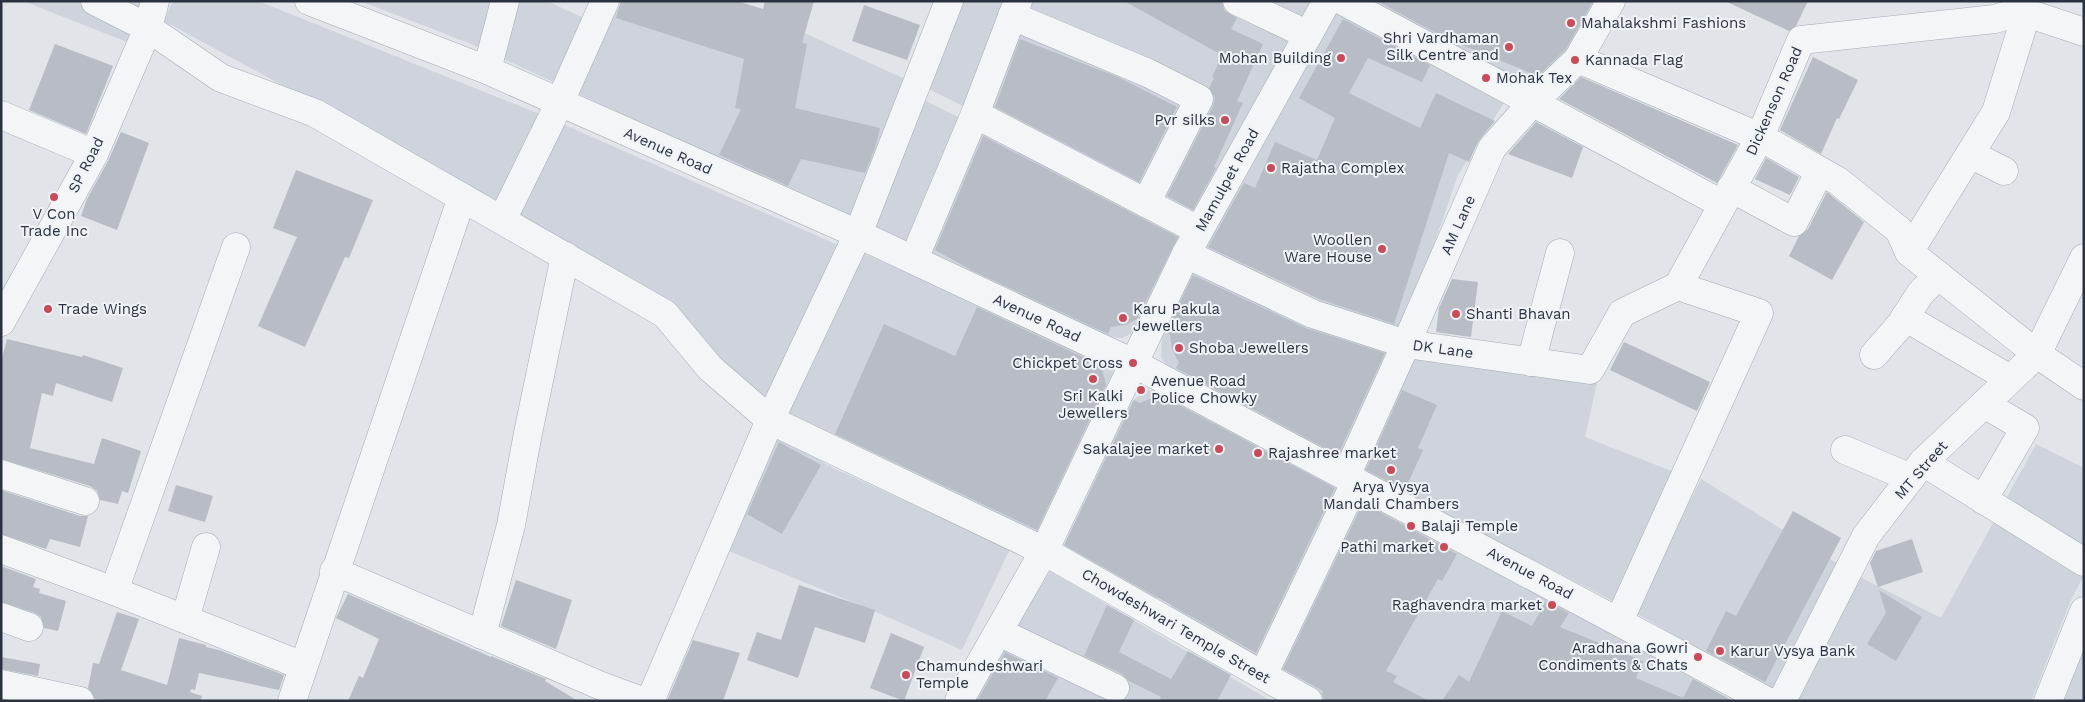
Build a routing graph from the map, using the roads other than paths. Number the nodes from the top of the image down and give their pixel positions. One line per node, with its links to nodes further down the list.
1 (95, 1): 14 (street, Chowdeshwari Temple Street)
2 (155, 1): 14 (street, SP Road)
3 (309, 1): 18 (street, Avenue Road)
4 (505, 1): 18 (street)
5 (605, 1): 20 (street)
6 (949, 1): 33 (street)
7 (1237, 1): 16 (street)
8 (1327, 1): 16 (street, Mamulpet Road)
9 (1343, 1): 19 (street)
10 (1611, 1): 17 (street, AM Lane)
11 (2022, 6): 13 (street, Dickenson Road); 15 (street); 25 (street)
12 (1015, 9): 21 (street); 30 (street)
13 (1954, 12): 23 (street, Dickenson Road)
14 (148, 28): 24 (street, SP Road); 29 (street, Chowdeshwari Temple Street)
15 (2084, 32)
16 (1308, 35): 32 (street, Mamulpet Road)
17 (1578, 59): 19 (street, AM Lane); 23 (street)
18 (486, 70): 20 (street, Avenue Road)
19 (1532, 102): 28 (street); 45 (street, AM Lane)
20 (559, 104): 31 (street); 33 (street, Avenue Road)
21 (975, 114): 30 (street); 40 (street)
22 (1, 115): 24 (street)
23 (1760, 136): 26 (street); 28 (street, Dickenson Road)
24 (94, 154): 44 (street, SP Road)
25 (1970, 154): 27 (street); 35 (street)
26 (1820, 171): 28 (street); 35 (street)
27 (2004, 171)
28 (1727, 196): 42 (street, Dickenson Road)
29 (462, 197): 31 (street, Chowdeshwari Temple Street); 64 (street)
30 (1146, 203): 32 (street)
31 (502, 220): 38 (street, Chowdeshwari Temple Street)
32 (1198, 230): 37 (street, Mamulpet Road)
33 (858, 234): 40 (street, Avenue Road); 53 (street)
34 (236, 246): 65 (street)
35 (1909, 252): 41 (street)
36 (1560, 253): 48 (street)
37 (1186, 254): 45 (street, DK Lane); 49 (street, Mamulpet Road)
38 (565, 256): 53 (street, Chowdeshwari Temple Street); 72 (street)
39 (2084, 258): 46 (street, MT Street)
40 (914, 259): 49 (street, Avenue Road)
41 (1938, 275): 43 (street); 46 (street)
42 (1678, 286): 48 (street, DK Lane); 69 (street)
43 (1905, 317): 47 (street); 50 (street)
44 (1, 322)
45 (1406, 344): 48 (street, DK Lane); 57 (street, AM Lane)
46 (2037, 354): 50 (street, MT Street); 51 (street)
47 (1874, 355)
48 (1531, 362)
49 (1133, 363): 57 (street, Avenue Road); 62 (street, Mamulpet Road)
50 (2010, 379): 52 (street, MT Street)
51 (2084, 386)
52 (1984, 404): 55 (street, MT Street); 58 (street)
53 (770, 420): 62 (street, Chowdeshwari Temple Street); 83 (street)
54 (1845, 450): 55 (street)
55 (1917, 470): 58 (street); 85 (street, MT Street)
56 (1, 474): 59 (street)
57 (1351, 479): 69 (street, Avenue Road); 74 (street, AM Lane)
58 (1983, 500): 63 (street)
59 (85, 501)
60 (206, 547): 68 (street)
61 (1, 549): 65 (street)
62 (1044, 551): 71 (street, Mamulpet Road); 74 (street, Chowdeshwari Temple Street)
63 (2084, 562)
64 (334, 571): 72 (street); 73 (street)
65 (114, 591): 68 (street)
66 (2084, 610): 86 (street)
67 (1, 617): 70 (street)
68 (186, 619): 73 (street)
69 (1619, 621): 84 (street, Avenue Road)
70 (29, 627)
71 (999, 632): 76 (street); 79 (street, Mamulpet Road)
72 (482, 634): 77 (street)
73 (303, 666): 78 (street)
74 (1263, 675): 80 (street, Chowdeshwari Temple Street)
75 (1, 684): 81 (street)
76 (1115, 688)
77 (594, 693): 82 (street)
78 (294, 700)
79 (962, 700)
80 (1306, 700)
81 (80, 701)
82 (642, 701)
83 (650, 701)
84 (1767, 701)
85 (1782, 701)
86 (2048, 701)

